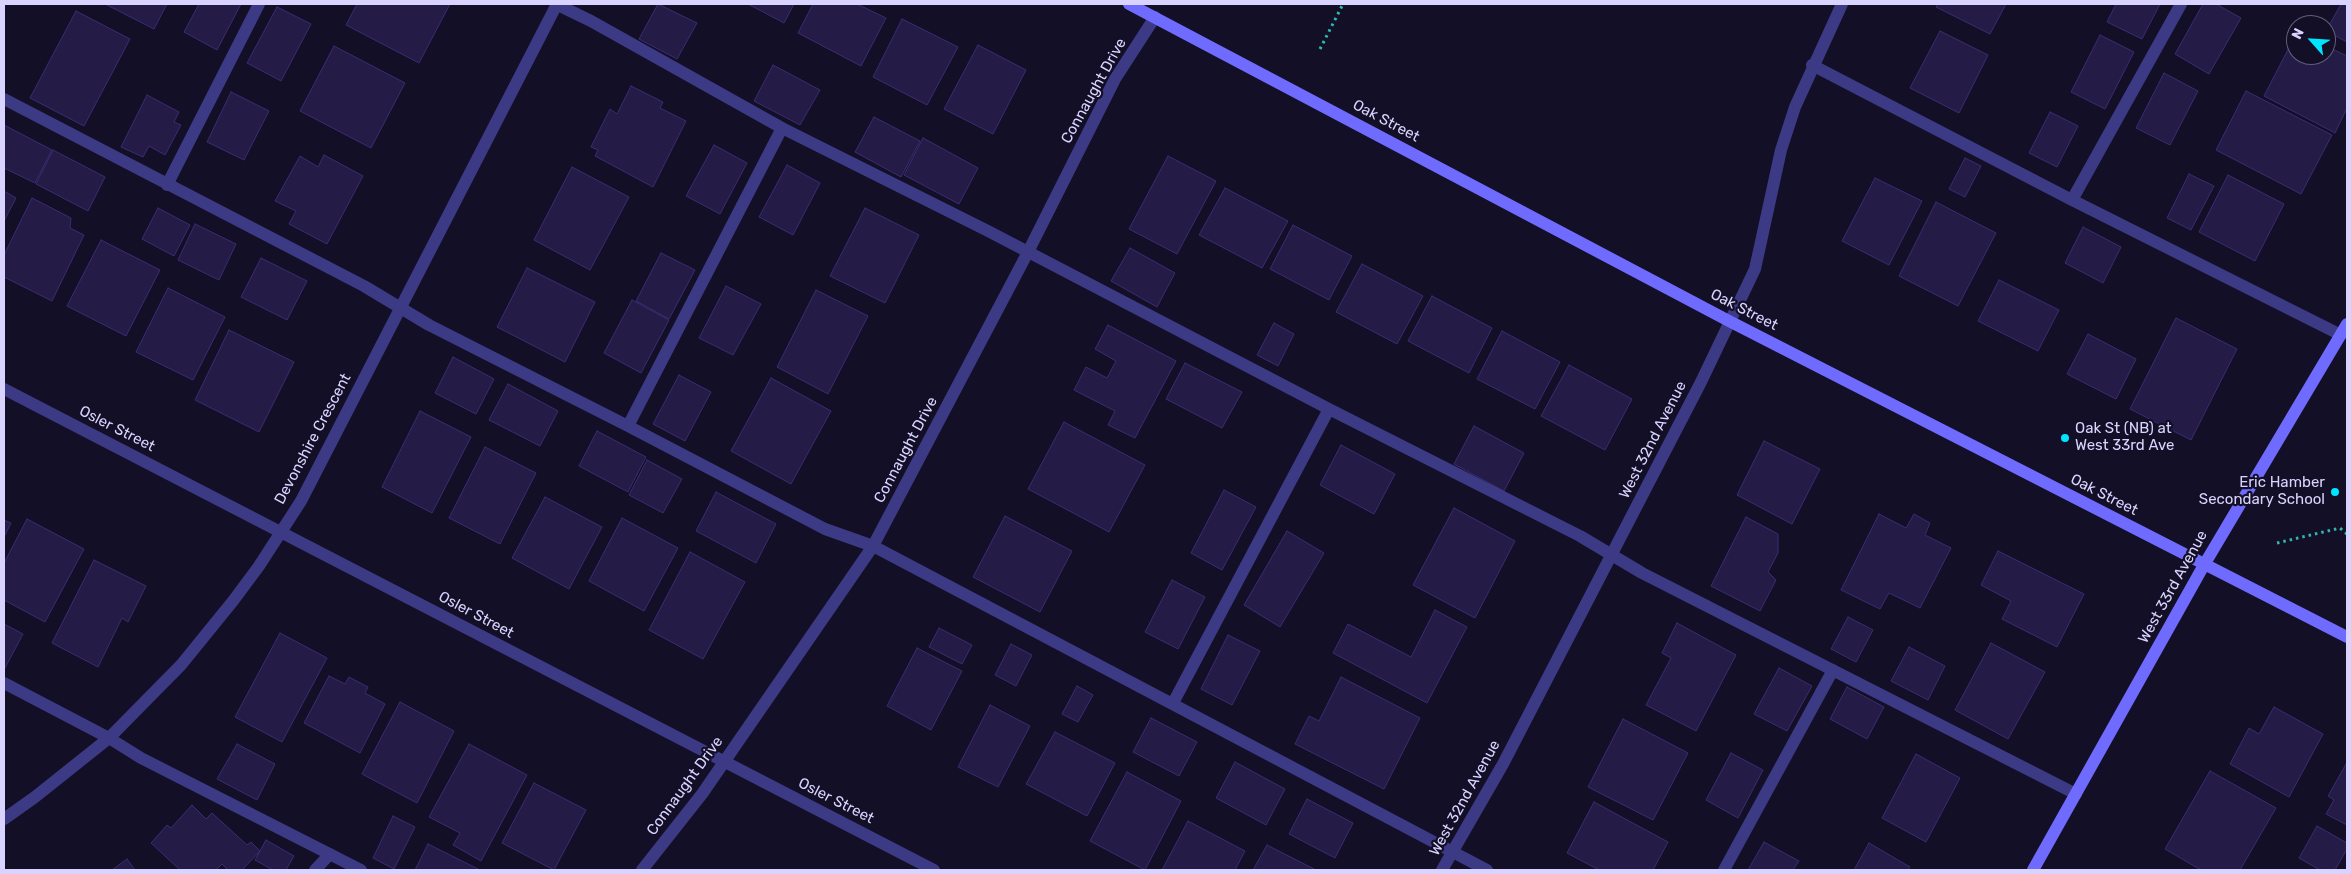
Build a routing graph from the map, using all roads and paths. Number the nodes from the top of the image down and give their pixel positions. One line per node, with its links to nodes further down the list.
1 (259, 4): 12 (street)
2 (557, 4): 11 (street); 15 (street, Devonshire Crescent)
3 (1129, 4): 7 (main road, Oak Street)
4 (1343, 4): 8 (path)
5 (1842, 4): 9 (street, West 32nd Avenue)
6 (2181, 4): 13 (street)
7 (1155, 17): 14 (street, Connaught Drive); 16 (main road, Oak Street)
8 (1320, 49)
9 (1812, 65): 13 (street); 16 (street, West 32nd Avenue)
10 (4, 99): 12 (street)
11 (782, 128): 14 (street); 20 (street)
12 (166, 185): 15 (street)
13 (2072, 200): 17 (street)
14 (1028, 252): 19 (street); 24 (street, Connaught Drive)
15 (399, 308): 20 (street); 21 (street, Devonshire Crescent)
16 (1729, 321): 25 (street, West 32nd Avenue); 26 (main road, Oak Street)
17 (2344, 330): 26 (main road, West 33rd Avenue)
18 (4, 389): 21 (street, Osler Street)
19 (1330, 409): 25 (street); 30 (street)
20 (628, 426): 24 (street)
21 (281, 532): 31 (street, Devonshire Crescent); 32 (street, Osler Street)
22 (2347, 534): 23 (path)
23 (2277, 542)
24 (873, 546): 30 (street); 32 (street, Connaught Drive)
25 (1612, 554): 28 (street); 35 (street, West 32nd Avenue)
26 (2204, 565): 27 (main road, Oak Street); 33 (main road, West 33rd Avenue)
27 (2347, 638)
28 (1833, 670): 33 (street); 43 (street)
29 (4, 683): 31 (street)
30 (1173, 703): 35 (street)
31 (109, 738): 34 (street, Devonshire Crescent); 36 (street)
32 (724, 762): 39 (street, Connaught Drive); 40 (street, Osler Street)
33 (2076, 794): 44 (main road, West 33rd Avenue)
34 (4, 819)
35 (1454, 853): 41 (street, West 32nd Avenue); 42 (street)
36 (330, 854): 37 (street); 38 (street)
37 (315, 870)
38 (362, 870)
39 (642, 870)
40 (934, 870)
41 (1442, 870)
42 (1487, 870)
43 (1724, 870)
44 (2033, 870)

